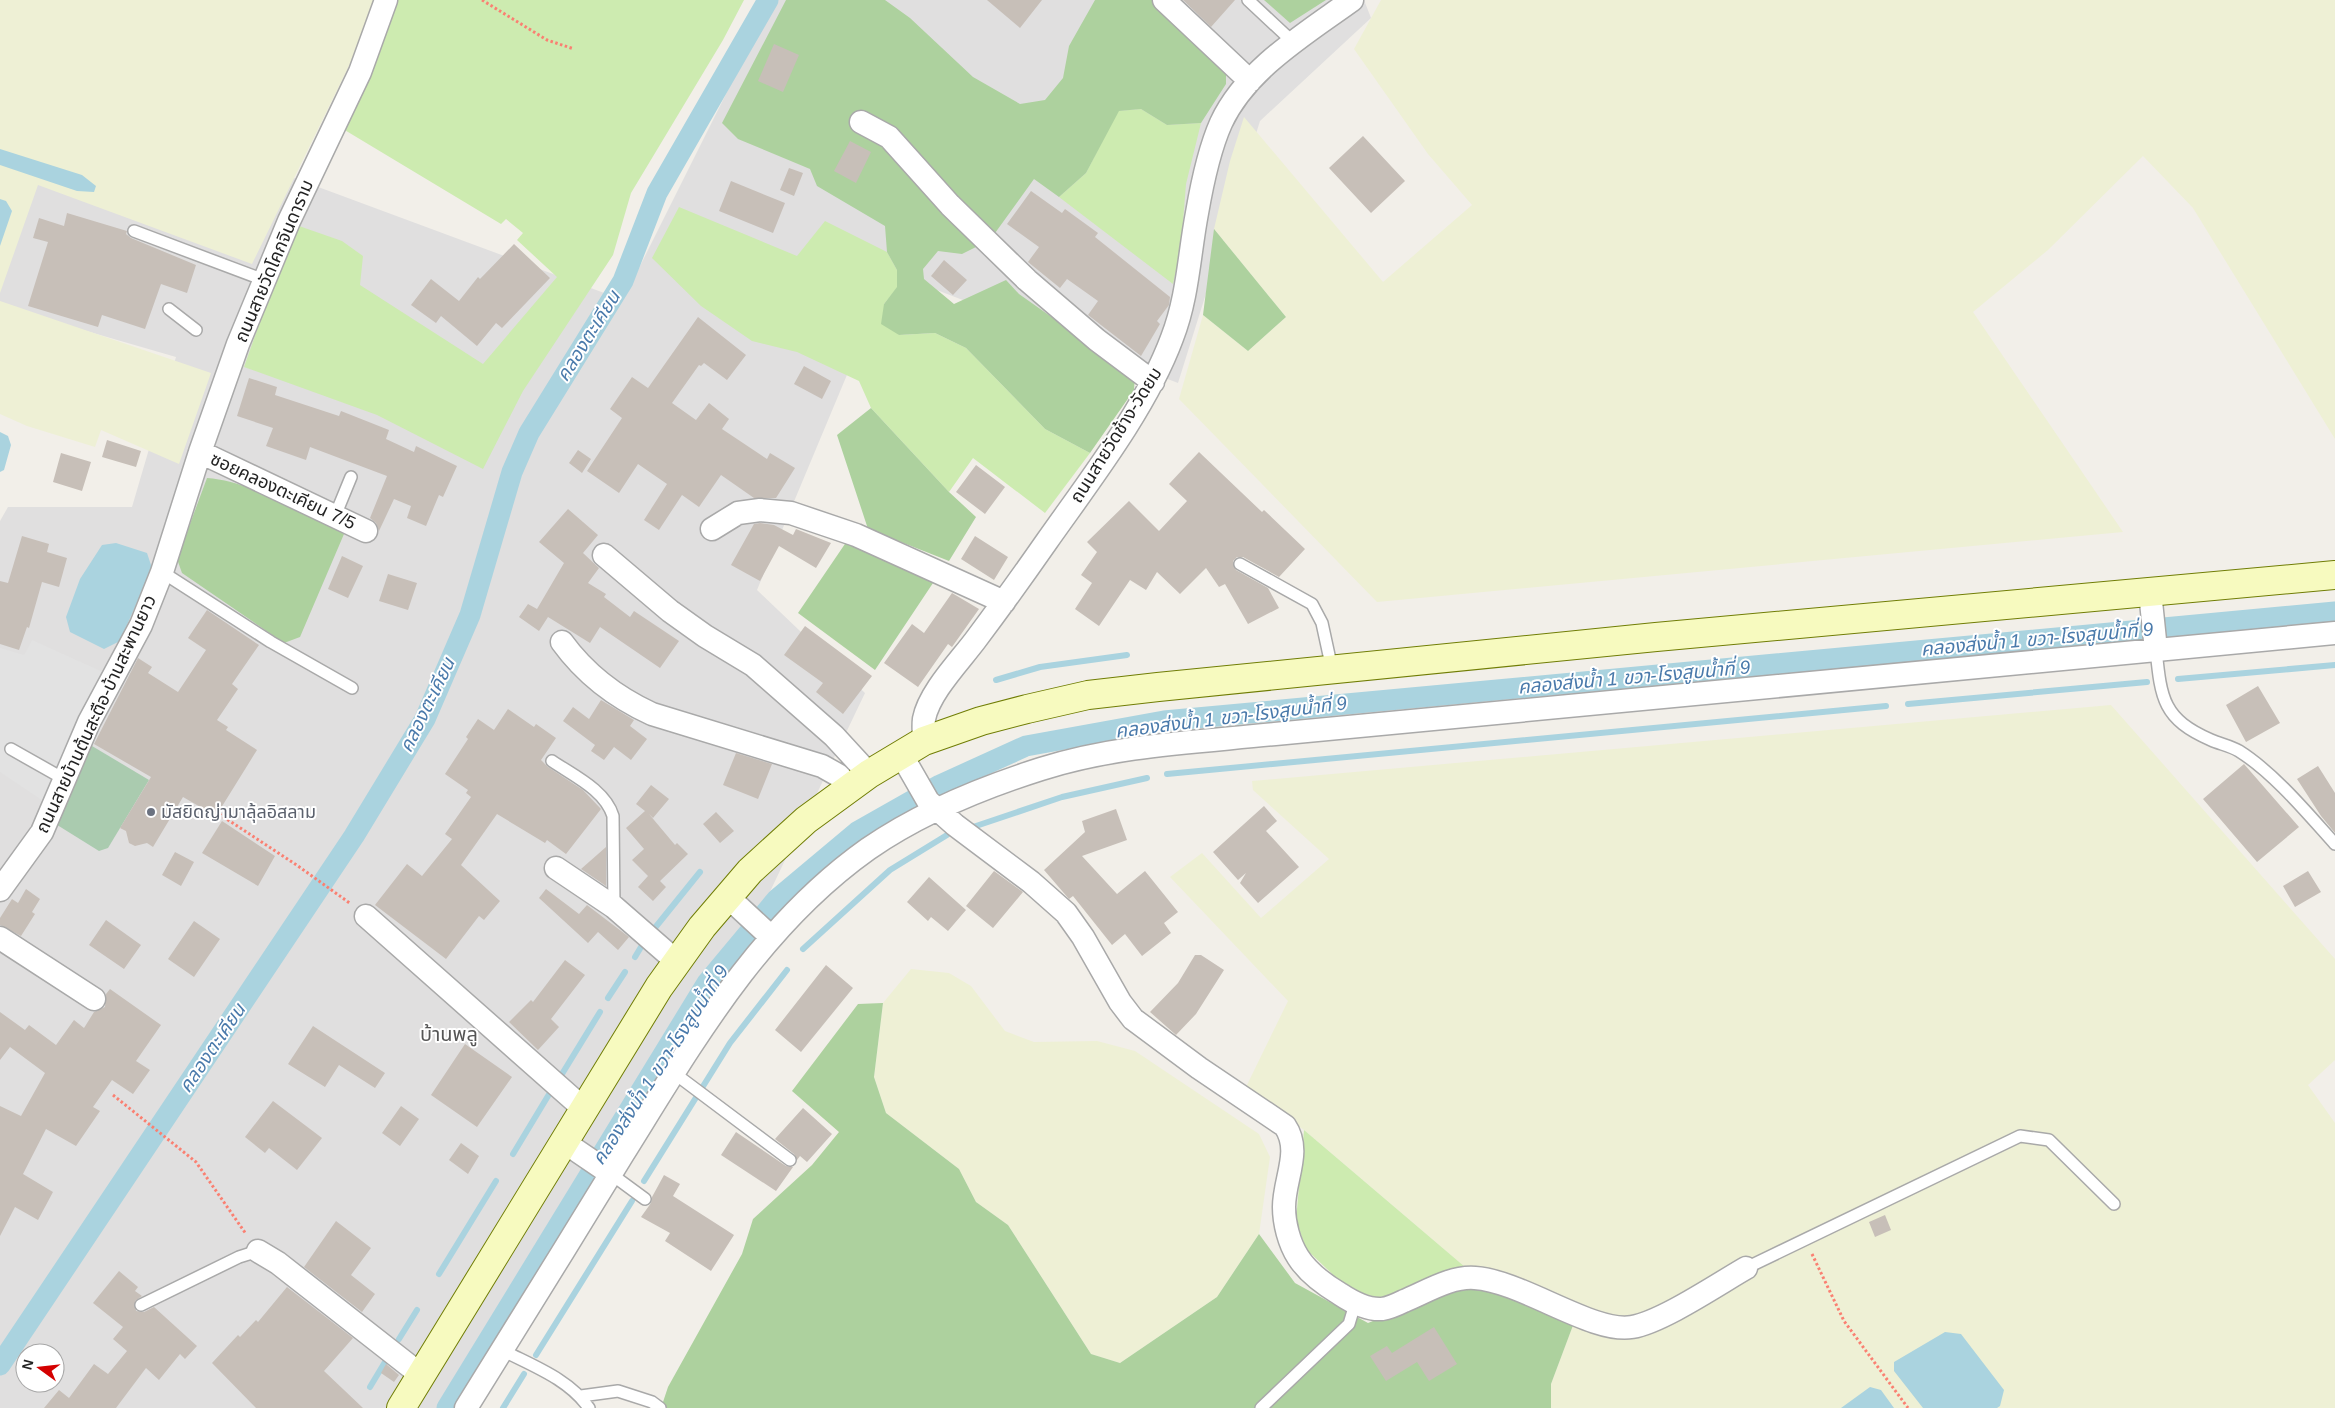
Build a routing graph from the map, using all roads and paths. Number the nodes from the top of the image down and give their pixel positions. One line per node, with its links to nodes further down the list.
1 (386, 0): 11 (street, ถนนสายวัดโคกจินดาราม)
2 (482, 0): 7 (path)
3 (1164, 0): 8 (street)
4 (1248, 0): 6 (lane)
5 (1352, 0): 6 (street, ถนนสายวัดช้าง-วัดยม)
6 (1293, 42): 8 (street, ถนนสายวัดช้าง-วัดยม)
7 (574, 49)
8 (1250, 81): 14 (street, ถนนสายวัดช้าง-วัดยม)
9 (861, 122): 14 (street)
10 (134, 230): 11 (lane)
11 (264, 280): 15 (street, ถนนสายวัดโคกจินดาราม)
12 (169, 309): 13 (lane)
13 (196, 330)
14 (1153, 382): 25 (street, ถนนสายวัดช้าง-วัดยม)
15 (200, 452): 17 (street, ซอยคลองตะเคียน 7/5); 18 (street, ถนนสายวัดโคกจินดาราม)
16 (351, 477): 17 (lane)
17 (335, 516): 20 (street, ซอยคลองตะเคียน 7/5)
18 (176, 528): 23 (street, ถนนสายบ้านต้นสะตือ-บ้านสะพานยาว)
19 (712, 529): 25 (street)
20 (366, 531)
21 (604, 555): 36 (street)
22 (1240, 564): 30 (lane)
23 (162, 572): 31 (lane); 35 (street, ถนนสายบ้านต้นสะตือ-บ้านสะพานยาว)
24 (2335, 575): 26 (main road)
25 (1004, 602): 33 (street, ถนนสายวัดช้าง-วัดยม)
26 (2151, 603): 29 (street); 30 (main road)
27 (2335, 633): 29 (street)
28 (562, 642): 36 (street)
29 (2155, 644): 37 (street); 39 (lane)
30 (1332, 669): 33 (main road)
31 (352, 688)
32 (11, 750): 35 (lane)
33 (913, 757): 36 (main road); 37 (street)
34 (552, 761): 44 (lane)
35 (64, 779): 41 (street, ถนนสายบ้านต้นสะตือ-บ้านสะพานยาว)
36 (860, 780): 43 (main road)
37 (932, 805): 46 (street); 61 (street)
38 (219, 814): 42 (path)
39 (2335, 844)
40 (556, 868): 44 (street)
41 (0, 890)
42 (345, 899)
43 (735, 903): 46 (street); 48 (main road)
44 (614, 907): 48 (street)
45 (366, 916): 52 (street)
46 (766, 932): 50 (street)
47 (0, 938): 49 (street)
48 (676, 961): 52 (main road)
49 (94, 999)
50 (678, 1076): 54 (lane); 55 (street)
51 (114, 1095): 59 (path)
52 (584, 1109): 53 (main road)
53 (571, 1147): 55 (street); 64 (main road)
54 (790, 1160)
55 (607, 1172): 56 (lane); 63 (street)
56 (645, 1199)
57 (2114, 1204): 58 (lane)
58 (1805, 1240): 60 (lane); 71 (path)
59 (258, 1251): 62 (lane); 64 (street)
60 (1746, 1268): 61 (street)
61 (1355, 1304): 70 (lane)
62 (141, 1305)
63 (502, 1350): 65 (lane); 67 (street)
64 (421, 1375): 66 (main road)
65 (581, 1396): 68 (lane); 69 (lane)
66 (401, 1408)
67 (466, 1408)
68 (589, 1408)
69 (660, 1408)
70 (1260, 1408)
71 (1908, 1408)

